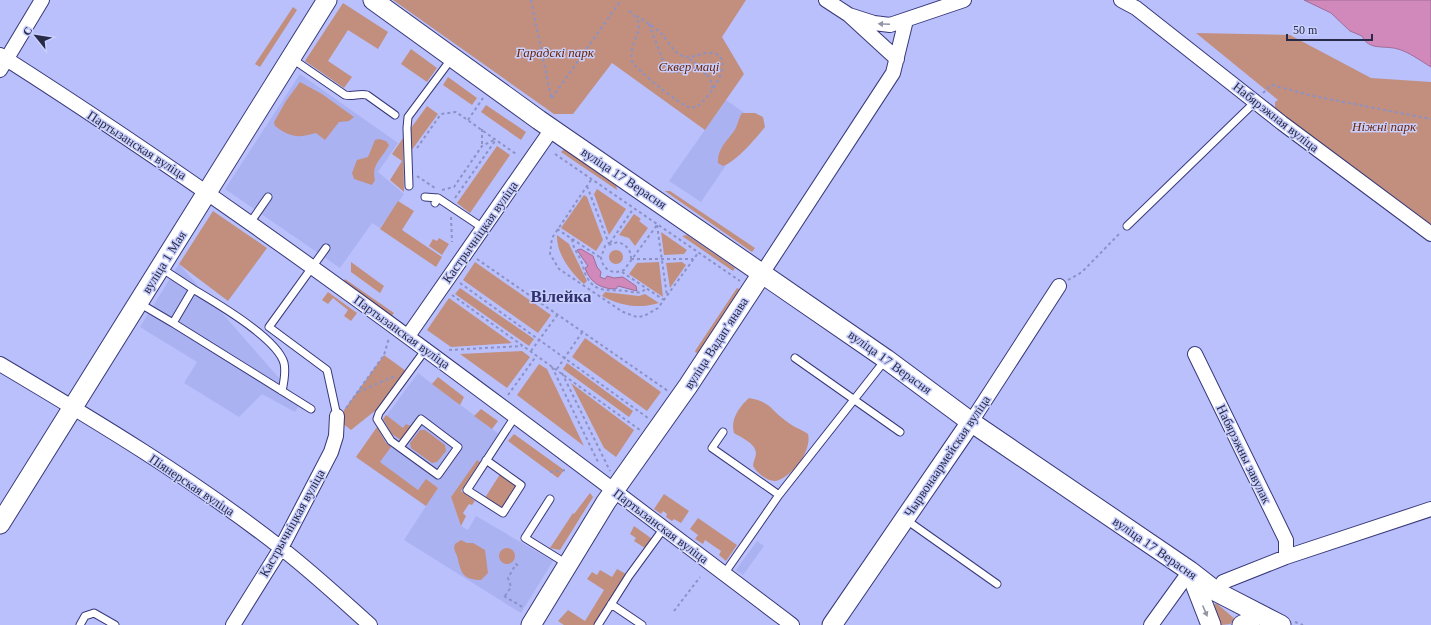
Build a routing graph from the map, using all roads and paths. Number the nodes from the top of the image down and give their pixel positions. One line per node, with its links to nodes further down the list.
1 (42, 0): 18 (street)
2 (327, 0): 15 (street, вуліца 1 Мая)
3 (373, 0): 16 (street, вуліца 17 Верасня)
4 (531, 0): 5 (path)
5 (621, 0)
6 (826, 0): 10 (street)
7 (964, 0): 12 (street)
8 (1122, 0): 22 (street, Набярэжная вуліца)
9 (629, 11): 11 (path)
10 (849, 15): 12 (street, one-way to 10); 17 (street)
11 (637, 16): 13 (path); 20 (path)
12 (912, 17): 17 (street)
13 (648, 23): 14 (path); 19 (path)
14 (687, 57): 19 (path); 20 (path)
15 (291, 58): 23 (lane); 37 (street, вуліца 1 Мая)
16 (452, 58): 26 (street, вуліца 17 Верасня); 35 (lane)
17 (897, 59): 61 (street, вуліца Вадапʼянава)
18 (2, 61): 37 (street, Партызанская вуліца)
19 (706, 74): 20 (path)
20 (712, 91)
21 (484, 96): 25 (path)
22 (1256, 101): 24 (path); 44 (lane); 47 (street, Набярэжная вуліца)
23 (395, 115)
24 (1431, 119)
25 (468, 120): 27 (path); 30 (path)
26 (552, 129): 45 (street, Кастрычніцкая вуліца); 61 (street, вуліца 17 Верасня)
27 (482, 130): 28 (path); 29 (path)
28 (496, 140): 29 (path); 31 (path); 40 (path)
29 (482, 146): 33 (path)
30 (416, 150)
31 (516, 154)
32 (555, 154): 34 (path)
33 (414, 174)
34 (591, 180): 36 (path); 41 (path)
35 (409, 186)
36 (586, 186): 46 (path); 50 (path)
37 (207, 192): 42 (street, Партызанская вуліца); 59 (street, вуліца 1 Мая)
38 (268, 197): 42 (lane)
39 (425, 197): 40 (lane)
40 (450, 205): 45 (lane); 49 (path)
41 (634, 209): 43 (path); 50 (path)
42 (250, 223): 58 (street, Партызанская вуліца)
43 (657, 225): 52 (path); 55 (path); 56 (path)
44 (1126, 226): 62 (path)
45 (483, 228): 78 (street, Кастрычніцкая вуліца)
46 (557, 229): 48 (path); 69 (path)
47 (1431, 234)
48 (572, 239): 54 (path); 65 (path)
49 (452, 242)
50 (609, 244): 54 (path); 55 (path)
51 (326, 248): 58 (lane)
52 (698, 253): 57 (path); 64 (path)
53 (474, 256): 74 (path)
54 (601, 258): 60 (path)
55 (631, 259): 56 (path); 60 (path)
56 (662, 259): 57 (path); 71 (path)
57 (693, 259): 71 (path)
58 (312, 267): 78 (street, Партызанская вуліца); 103 (lane)
59 (161, 268): 68 (lane); 73 (street, вуліца 1 Мая)
60 (622, 271): 67 (path)
61 (763, 272): 88 (street, вуліца 17 Верасня); 117 (street, вуліца Вадапʼянава)
62 (1082, 272)
63 (456, 281): 79 (path)
64 (740, 282)
65 (593, 285): 67 (path); 69 (path)
66 (1059, 286): 106 (street, Чырвонаармейская вуліца)
67 (646, 288): 72 (path)
68 (193, 289): 75 (lane); 94 (lane)
69 (590, 290): 72 (path)
70 (448, 293): 80 (path)
71 (667, 296): 72 (path)
72 (664, 300)
73 (139, 303): 75 (lane); 101 (street, вуліца 1 Мая)
74 (558, 314): 76 (path); 79 (path)
75 (173, 323): 94 (lane)
76 (583, 331): 86 (path); 96 (path)
77 (389, 335): 95 (path)
78 (408, 336): 81 (street, Партызанская вуліца)
79 (540, 339): 83 (path); 86 (path)
80 (524, 346): 82 (path); 83 (path)
81 (426, 349): 91 (lane); 104 (street, Партызанская вуліца)
82 (449, 350)
83 (532, 351): 85 (path)
84 (1195, 354): 125 (street, Набярэжны завулак)
85 (537, 355): 90 (path); 97 (path)
86 (565, 357): 92 (path); 105 (path)
87 (795, 358): 99 (lane)
88 (886, 359): 99 (lane); 106 (street, вуліца 17 Верасня)
89 (0, 364): 101 (street, Піянерская вуліца)
90 (552, 366): 92 (path); 100 (path)
91 (412, 368): 95 (path); 112 (lane)
92 (557, 369): 93 (path)
93 (562, 373): 98 (path); 109 (path)
94 (282, 391): 102 (lane)
95 (357, 392): 103 (path)
96 (668, 392)
97 (508, 395)
98 (575, 400): 100 (path); 107 (path)
99 (855, 400): 111 (lane); 118 (lane)
100 (569, 403): 108 (path)
101 (73, 407): 122 (street, вуліца 1 Мая); 124 (street, Піянерская вуліца)
102 (311, 409)
103 (341, 413): 124 (street, Кастрычніцкая вуліца)
104 (516, 415): 113 (lane); 117 (street, Партызанская вуліца)
105 (649, 419)
106 (971, 422): 121 (street, Чырвонаармейская вуліца); 128 (street, вуліца 17 Верасня)
107 (588, 425): 108 (path); 117 (path)
108 (581, 428): 114 (path)
109 (641, 431)
110 (723, 432): 118 (lane)
111 (900, 432)
112 (400, 447): 112 (lane)
113 (486, 460): 113 (lane)
114 (598, 463)
115 (568, 470): 116 (path)
116 (550, 472)
117 (613, 482): 123 (street, Партызанская вуліца); 126 (street, вуліца Вадапʼянава)
118 (779, 495): 129 (lane)
119 (550, 499): 126 (lane)
120 (1431, 509): 125 (street)
121 (905, 519): 131 (lane); 144 (street, Чырвонаармейская вуліца)
122 (0, 524)
123 (664, 528): 129 (street, Партызанская вуліца); 133 (lane)
124 (281, 548): 139 (street, Кастрычніцкая вуліца); 140 (street, Піянерская вуліца)
125 (1286, 557): 132 (street)
126 (567, 564): 135 (street, вуліца Вадапʼянава)
127 (518, 566): 135 (path)
128 (1190, 571): 132 (street, вуліца 17 Верасня); 145 (street); 146 (street, one-way to 146)
129 (724, 574): 143 (street, Партызанская вуліца)
130 (700, 577): 134 (path)
131 (997, 584)
132 (1217, 592): 136 (street, вуліца 17 Верасня)
133 (611, 604): 141 (lane); 142 (lane)
134 (674, 611)
135 (529, 618)
136 (1249, 619): 147 (street, вуліца 17 Верасня)
137 (80, 625): 138 (lane)
138 (115, 625)
139 (233, 625)
140 (370, 625)
141 (598, 625)
142 (642, 625)
143 (792, 625)
144 (832, 625)
145 (1151, 625)
146 (1211, 625)
147 (1281, 625)

